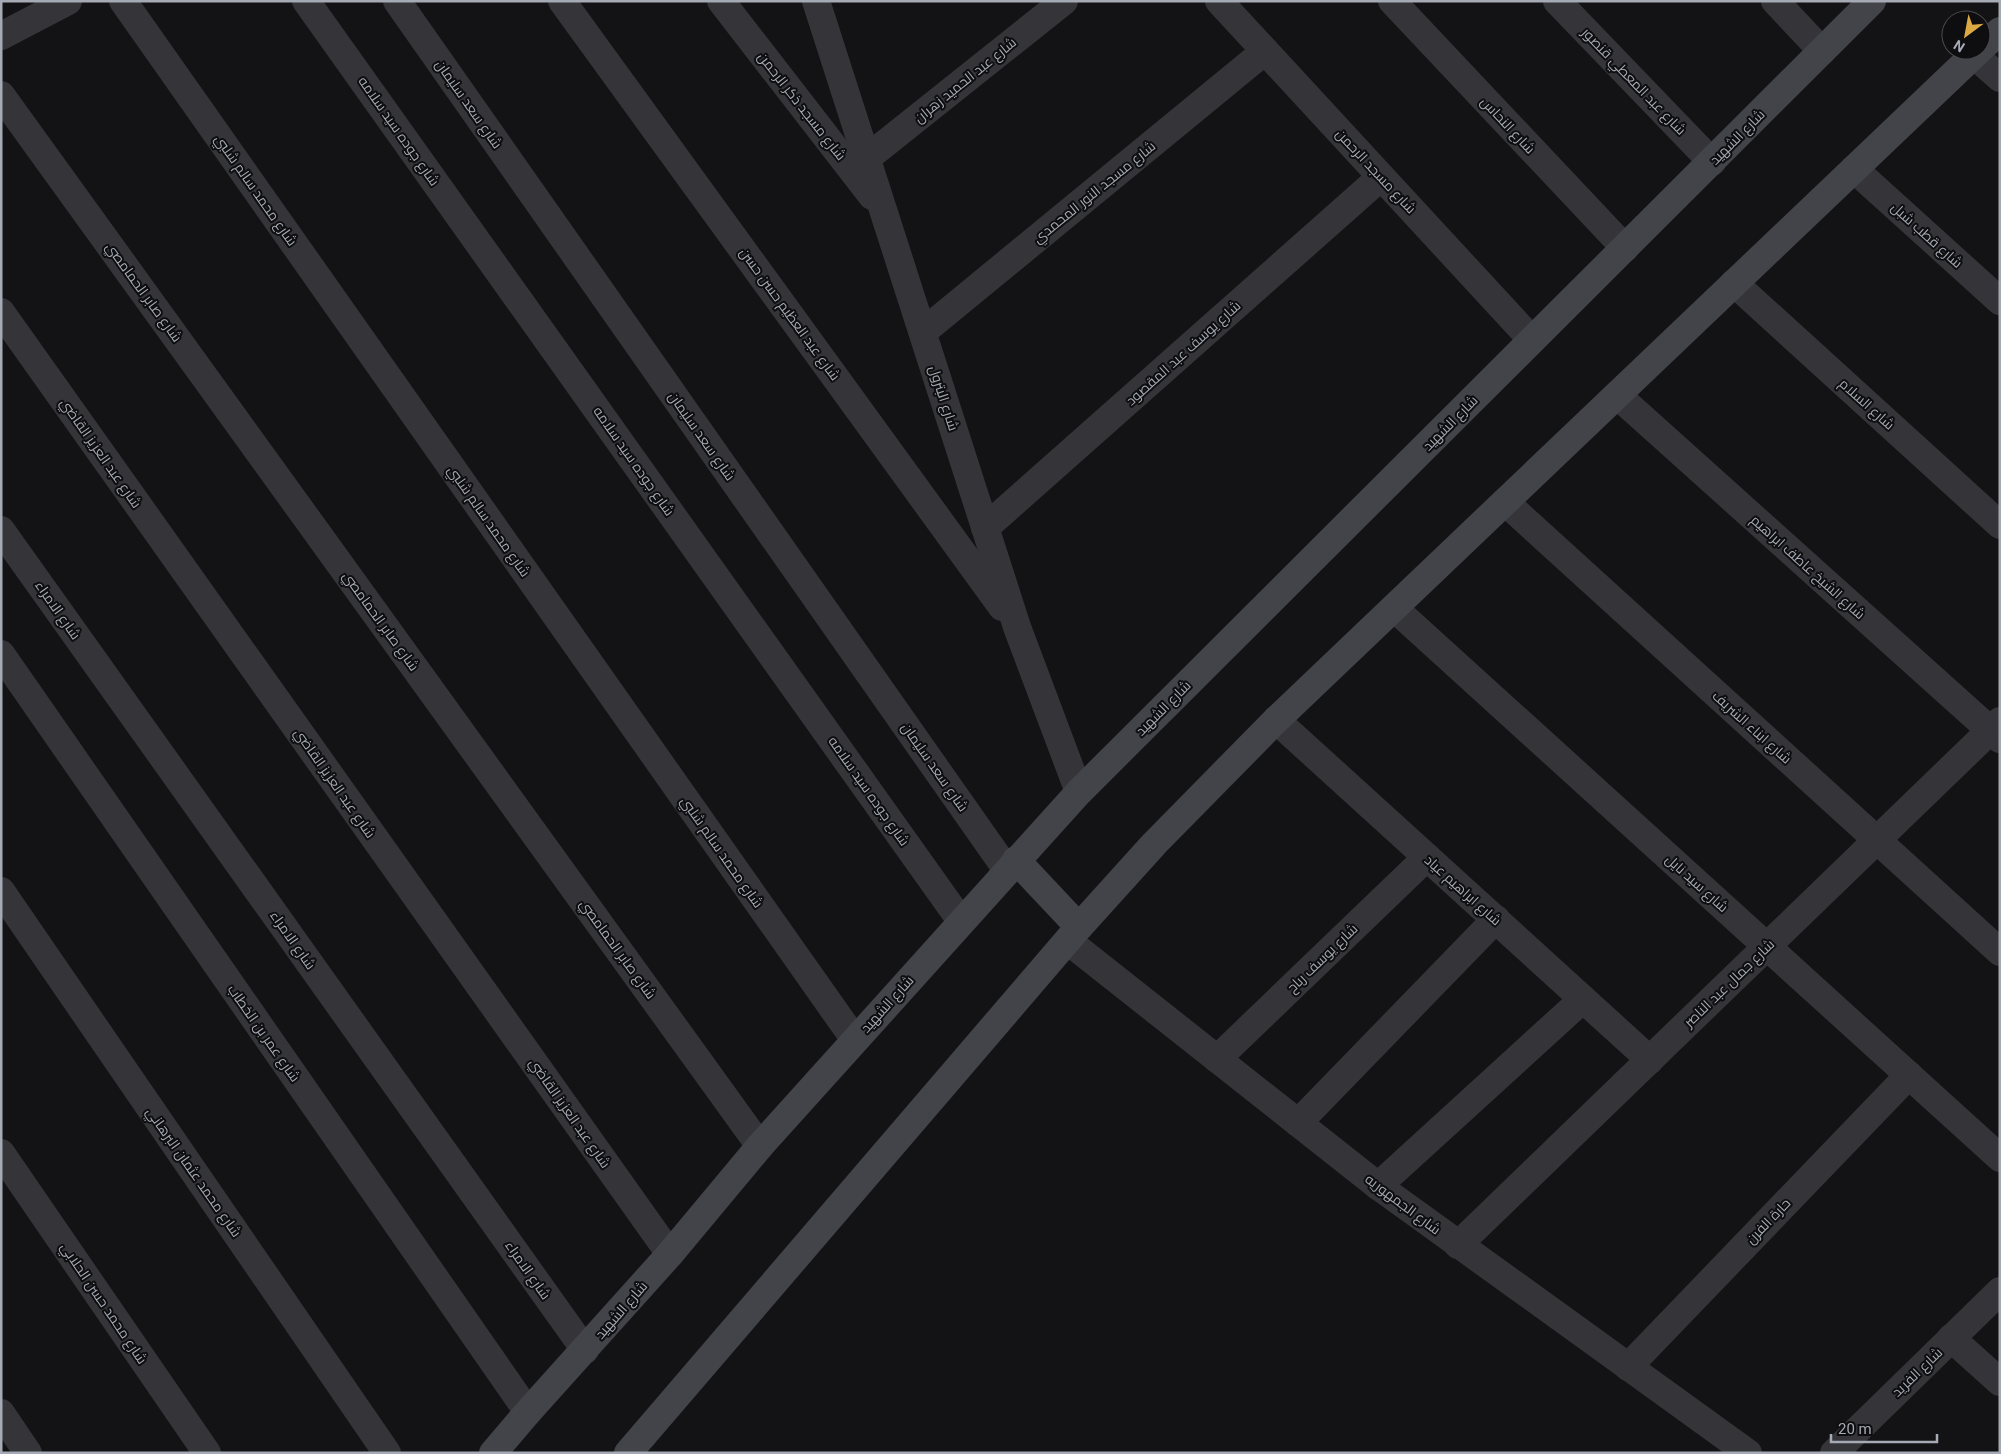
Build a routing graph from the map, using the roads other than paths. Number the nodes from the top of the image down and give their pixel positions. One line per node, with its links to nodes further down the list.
1 (68, 1): 14 (street)
2 (123, 1): 53 (street, شارع محمد سالم شلبي)
3 (306, 1): 48 (street, شارع جوده سيد سلامه)
4 (397, 1): 45 (street, شارع سعد سليمان)
5 (562, 1): 38 (street, شارع عبد العظيم حسن حسن)
6 (721, 1): 25 (street, شارع مسجد ذكر الرحمن)
7 (816, 1): 21 (street, شارع البترول)
8 (1064, 1): 21 (street, شارع عبد الحميد زهران)
9 (1219, 1): 15 (street, شارع مسجد الرحمن)
10 (1392, 1): 26 (street, شارع النحاس)
11 (1557, 1): 22 (street, شارع عبد المعطي قنصور)
12 (1775, 1): 16 (street)
13 (1872, 1): 16 (street, شارع الشهيد)
14 (3, 30)
15 (1265, 51): 24 (street, شارع مسجد الرحمن); 30 (street, شارع مسجد النور المحمدي)
16 (1822, 51): 22 (street, شارع الشهيد)
17 (1969, 60): 23 (street)
18 (1985, 60): 19 (street)
19 (2000, 78)
20 (1, 95): 58 (street, شارع صابر الحمامصي)
21 (867, 158): 25 (street, شارع البترول)
22 (1712, 162): 26 (street, شارع الشهيد)
23 (1854, 169): 27 (street); 28 (street, شارع قطب شبل)
24 (1381, 177): 31 (street, شارع مسجد الرحمن); 35 (street, شارع يوسف عبد المقصود)
25 (884, 211): 30 (street, شارع البترول)
26 (1625, 248): 31 (street, شارع الشهيد)
27 (1734, 283): 32 (street); 34 (street, شارع السلام)
28 (2000, 301)
29 (1, 312): 63 (street, شارع عبد العزيز القاضي)
30 (923, 332): 35 (street, شارع البترول)
31 (1532, 340): 42 (street, شارع الشهيد)
32 (1617, 395): 33 (street); 41 (street, شارع الشيخ عاطف ابراهيم)
33 (1505, 502): 37 (street); 43 (street, شارع ابناء الشريف)
34 (2000, 525)
35 (985, 528): 38 (street, شارع البترول)
36 (1, 530): 66 (street, شارع الامراء)
37 (1394, 608): 40 (street); 50 (street, شارع سيد نايل)
38 (1017, 626): 42 (street, شارع البترول)
39 (1, 654): 69 (street, شارع عمر بن الخطاب)
40 (1276, 720): 44 (street, شارع ابراهيم عياد); 49 (street)
41 (1997, 730): 43 (street, شارع جمال عبد الناصر)
42 (1079, 792): 45 (street, شارع الشهيد)
43 (1877, 840): 50 (street, شارع جمال عبد الناصر); 51 (street, شارع ابناء الشريف)
44 (1427, 857): 47 (street, شارع ابراهيم عياد); 54 (street, شارع يوسف رباح)
45 (1011, 865): 48 (street, شارع الشهيد); 49 (street)
46 (1, 891): 73 (street, شارع محمد عثمان البرهاني)
47 (1496, 919): 52 (street, شارع ابراهيم عياد); 57 (street)
48 (961, 921): 53 (street, شارع الشهيد)
49 (1073, 934): 54 (street, شارع الجمهوريه); 75 (street)
50 (1767, 946): 55 (street, شارع جمال عبد الناصر); 56 (street, شارع سيد نايل)
51 (2000, 952)
52 (1583, 999): 55 (street, شارع ابراهيم عياد); 61 (street)
53 (855, 1040): 58 (street, شارع الشهيد)
54 (1217, 1059): 57 (street, شارع الجمهوريه)
55 (1650, 1060): 62 (street, شارع جمال عبد الناصر)
56 (1909, 1076): 60 (street, شارع سيد نايل); 67 (street, حارة الفرن)
57 (1298, 1123): 61 (street, شارع الجمهوريه)
58 (760, 1146): 63 (street, شارع الشهيد)
59 (1, 1153): 72 (street, شارع محمد حسن الحلابي)
60 (2000, 1158)
61 (1378, 1186): 62 (street, شارع الجمهوريه)
62 (1458, 1244): 67 (street, شارع الجمهوريه)
63 (670, 1254): 66 (street, شارع الشهيد)
64 (2000, 1291): 65 (street, شارع الفريد)
65 (1951, 1338): 68 (street); 77 (street, شارع الفريد)
66 (585, 1350): 69 (street, شارع الشهيد)
67 (1628, 1367): 76 (street, شارع الجمهوريه)
68 (2000, 1382)
69 (528, 1412): 74 (street, شارع الشهيد)
70 (1, 1413): 71 (street)
71 (28, 1453)
72 (207, 1453)
73 (387, 1453)
74 (493, 1453)
75 (628, 1453)
76 (1748, 1453)
77 (1834, 1453)

